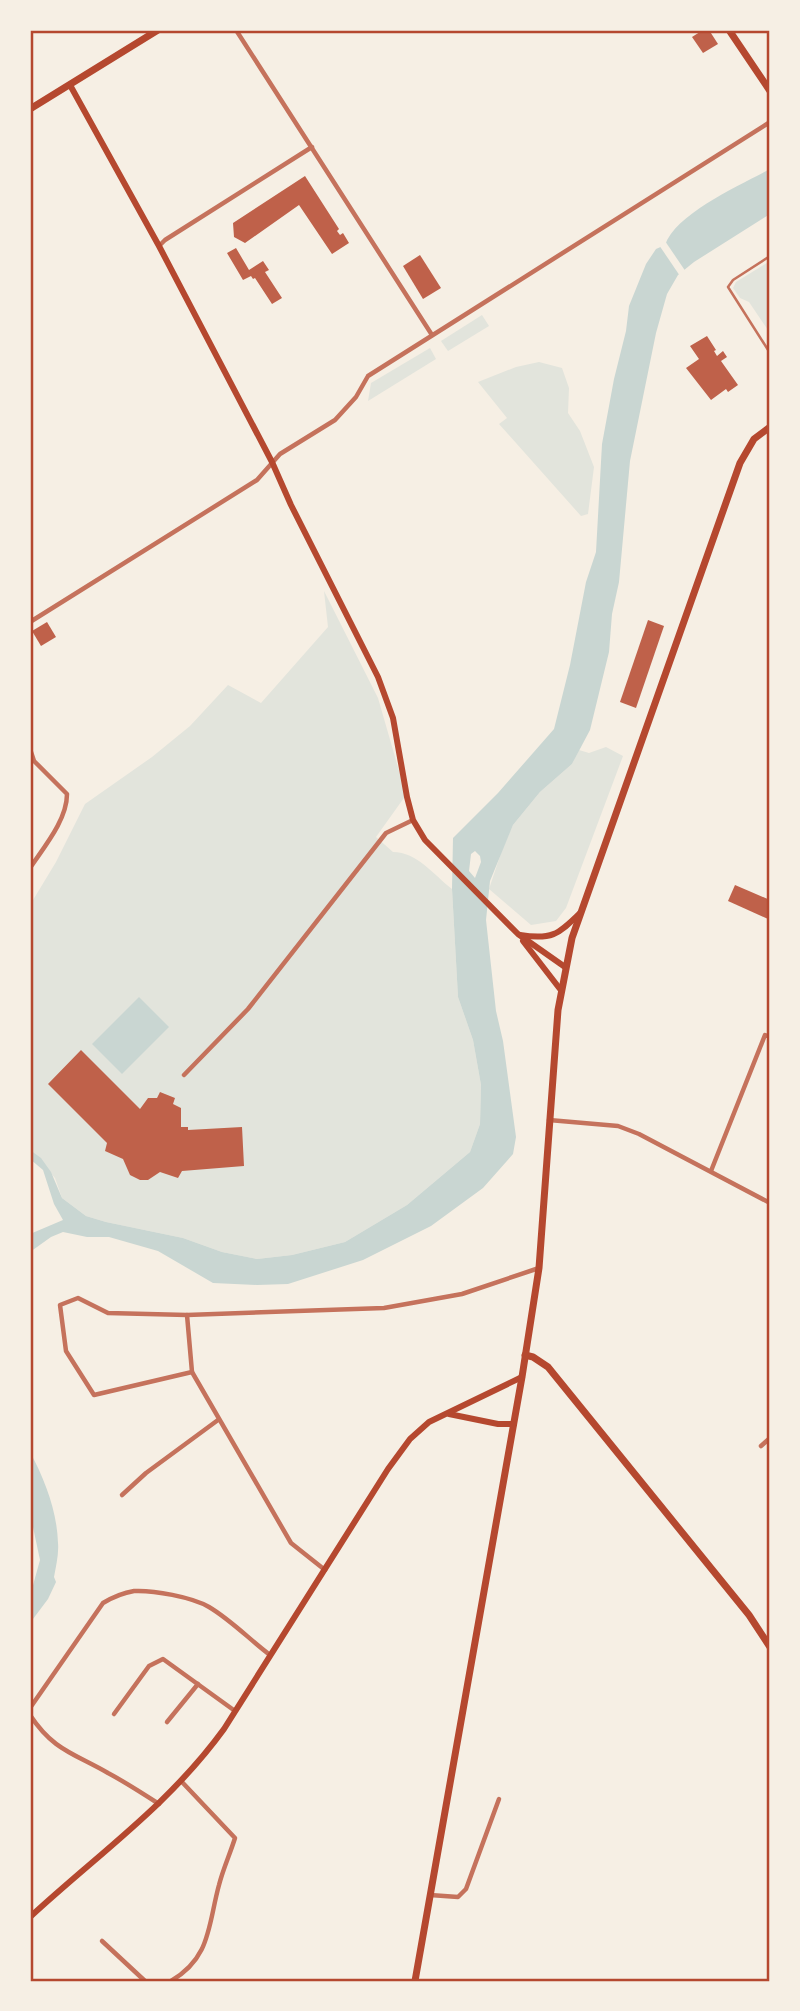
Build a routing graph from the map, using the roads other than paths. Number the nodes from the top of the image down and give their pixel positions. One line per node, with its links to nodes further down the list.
1 (158, 30): 4 (main road)
2 (236, 30): 8 (street)
3 (729, 30): 5 (main road)
4 (70, 85): 6 (main road); 9 (main road)
5 (770, 91)
6 (30, 109)
7 (770, 122): 11 (street)
8 (312, 147): 9 (street); 11 (street)
9 (159, 246): 14 (main road)
10 (770, 256): 12 (lane)
11 (432, 335): 14 (street)
12 (770, 353)
13 (770, 427): 19 (main road)
14 (272, 462): 15 (street); 17 (main road)
15 (30, 622)
16 (30, 749): 18 (street)
17 (413, 820): 20 (main road); 24 (street)
18 (30, 868)
19 (581, 911): 20 (main road); 21 (main road)
20 (518, 934): 21 (main road); 22 (main road)
21 (565, 967): 22 (main road)
22 (560, 989): 25 (main road)
23 (768, 1036): 26 (street)
24 (184, 1075)
25 (550, 1120): 26 (street); 28 (main road)
26 (711, 1171): 27 (street)
27 (770, 1203)
28 (539, 1268): 29 (street); 30 (main road)
29 (187, 1315): 31 (street); 31 (street)
30 (525, 1355): 32 (main road); 40 (main road)
31 (192, 1372): 34 (street)
32 (522, 1377): 33 (main road); 35 (main road)
33 (447, 1414): 35 (main road); 39 (main road)
34 (218, 1420): 38 (street); 39 (street)
35 (514, 1424): 51 (main road)
36 (770, 1438): 37 (street)
37 (761, 1446)
38 (122, 1495)
39 (326, 1570): 41 (main road)
40 (770, 1647)
41 (270, 1656): 43 (street); 44 (main road)
42 (198, 1684): 44 (street); 45 (street); 47 (street)
43 (30, 1708)
44 (235, 1711): 48 (main road)
45 (114, 1714)
46 (30, 1715): 50 (street)
47 (167, 1723)
48 (182, 1782): 50 (main road); 55 (street)
49 (499, 1799): 51 (street)
50 (159, 1804): 52 (main road)
51 (430, 1895): 56 (main road)
52 (30, 1917)
53 (102, 1941): 54 (street)
54 (145, 1981)
55 (171, 1981)
56 (415, 1981)

